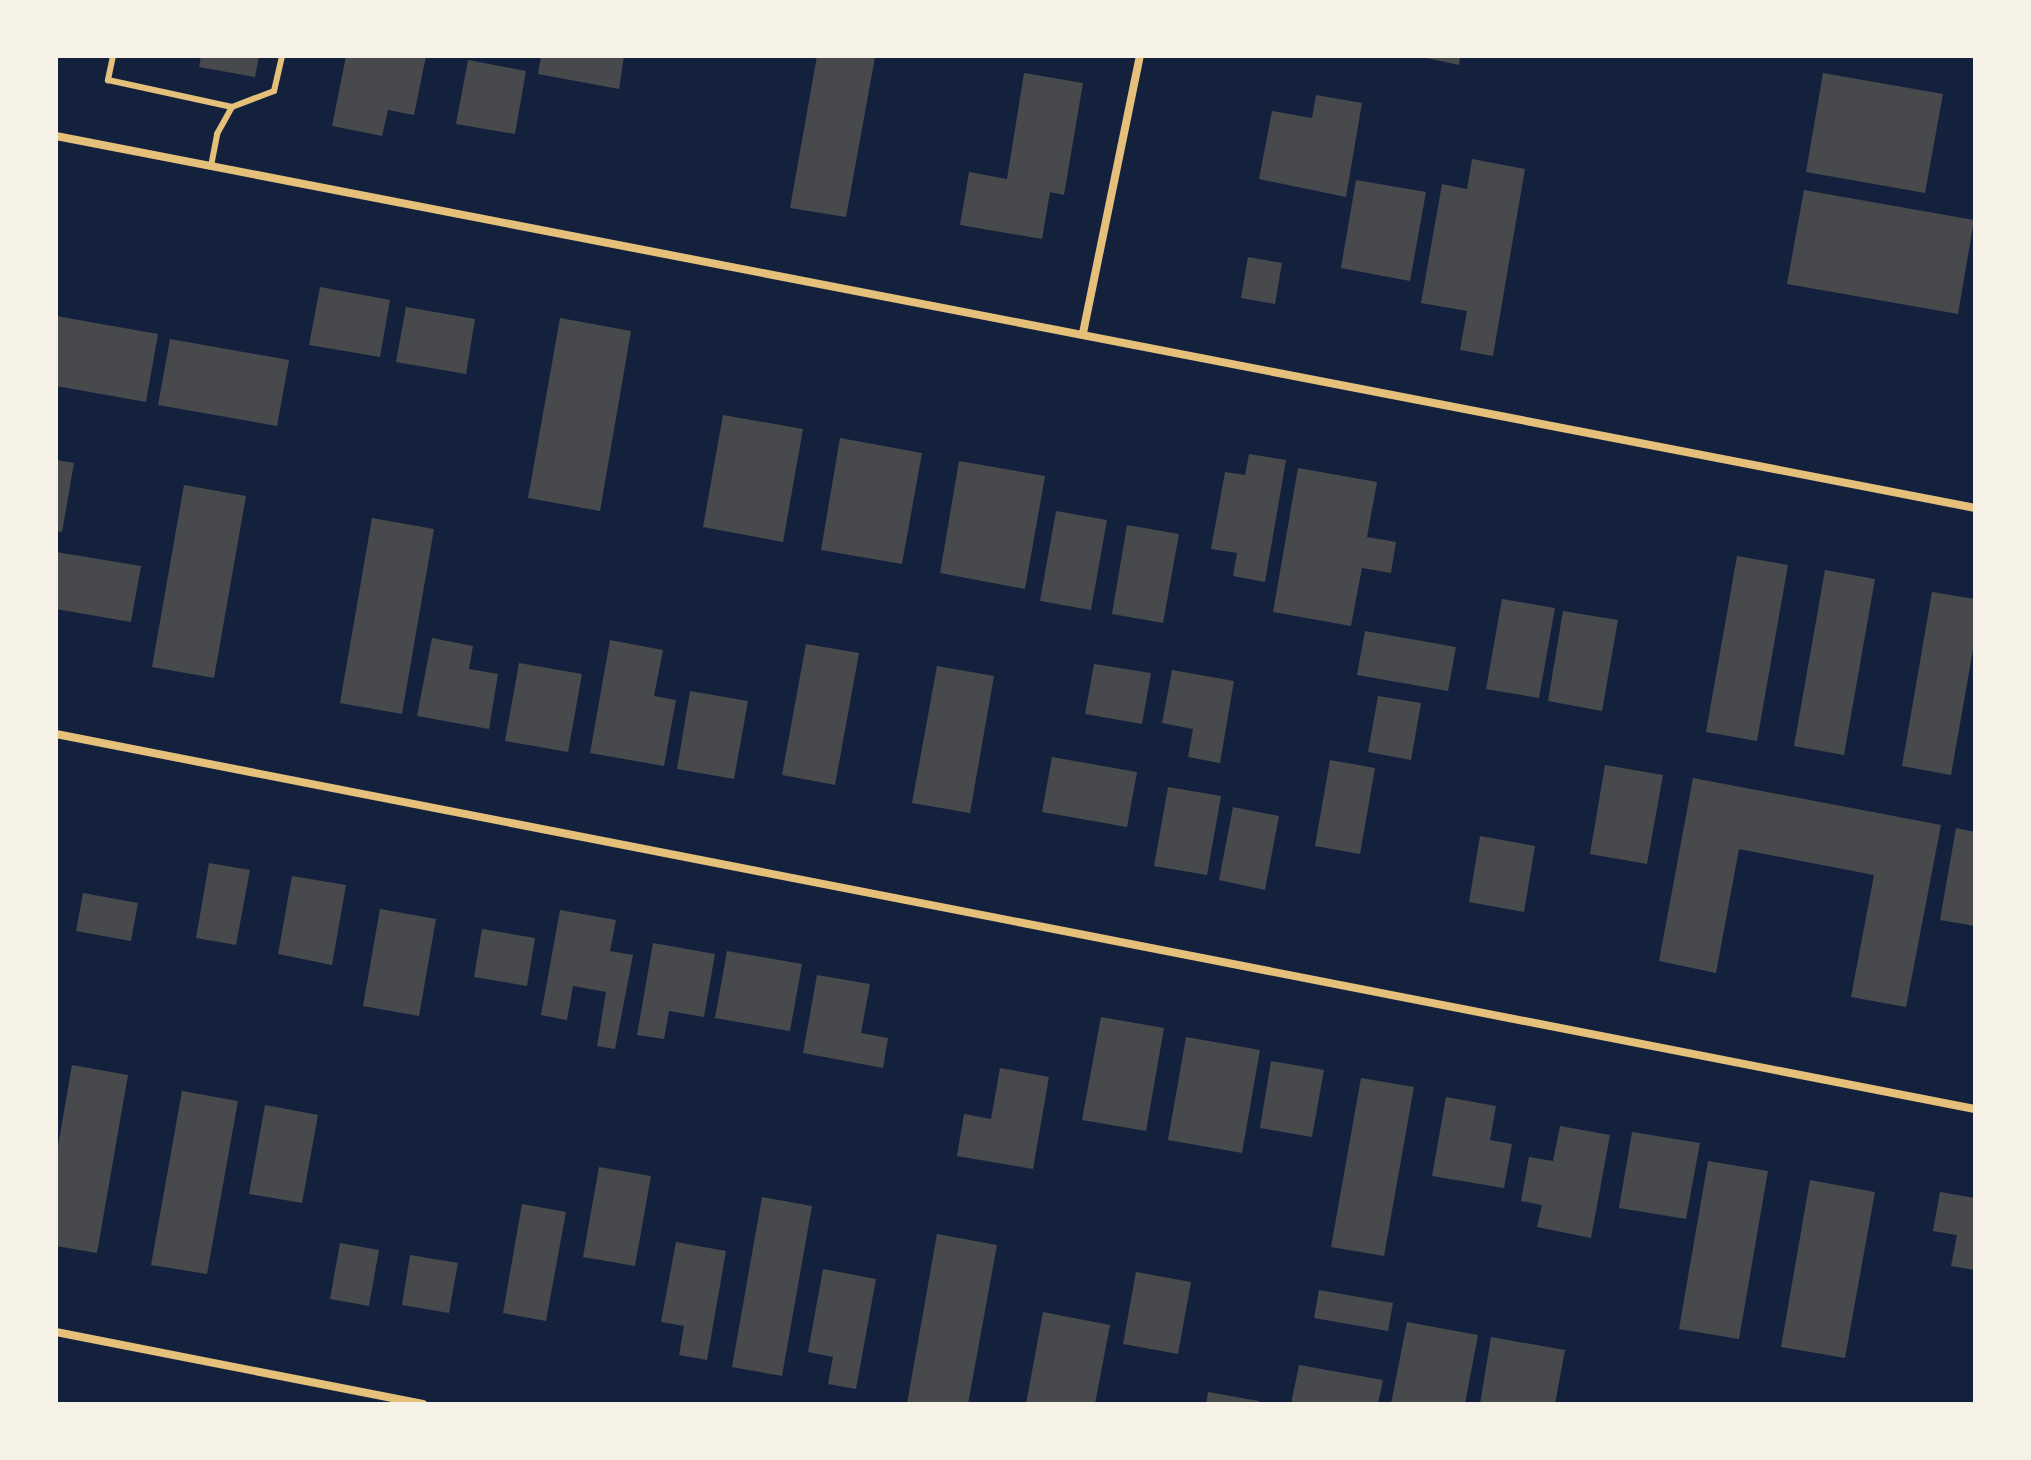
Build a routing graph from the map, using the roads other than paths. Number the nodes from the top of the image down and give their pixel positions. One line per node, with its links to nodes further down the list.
1 (113, 56): 4 (lane)
2 (282, 56): 4 (lane)
3 (1140, 56): 7 (street)
4 (232, 107): 6 (lane)
5 (56, 136): 6 (street)
6 (211, 166): 7 (street)
7 (1083, 333): 8 (street)
8 (1975, 508)
9 (56, 734): 10 (street)
10 (1975, 1109)
11 (56, 1332): 12 (street)
12 (423, 1404)

